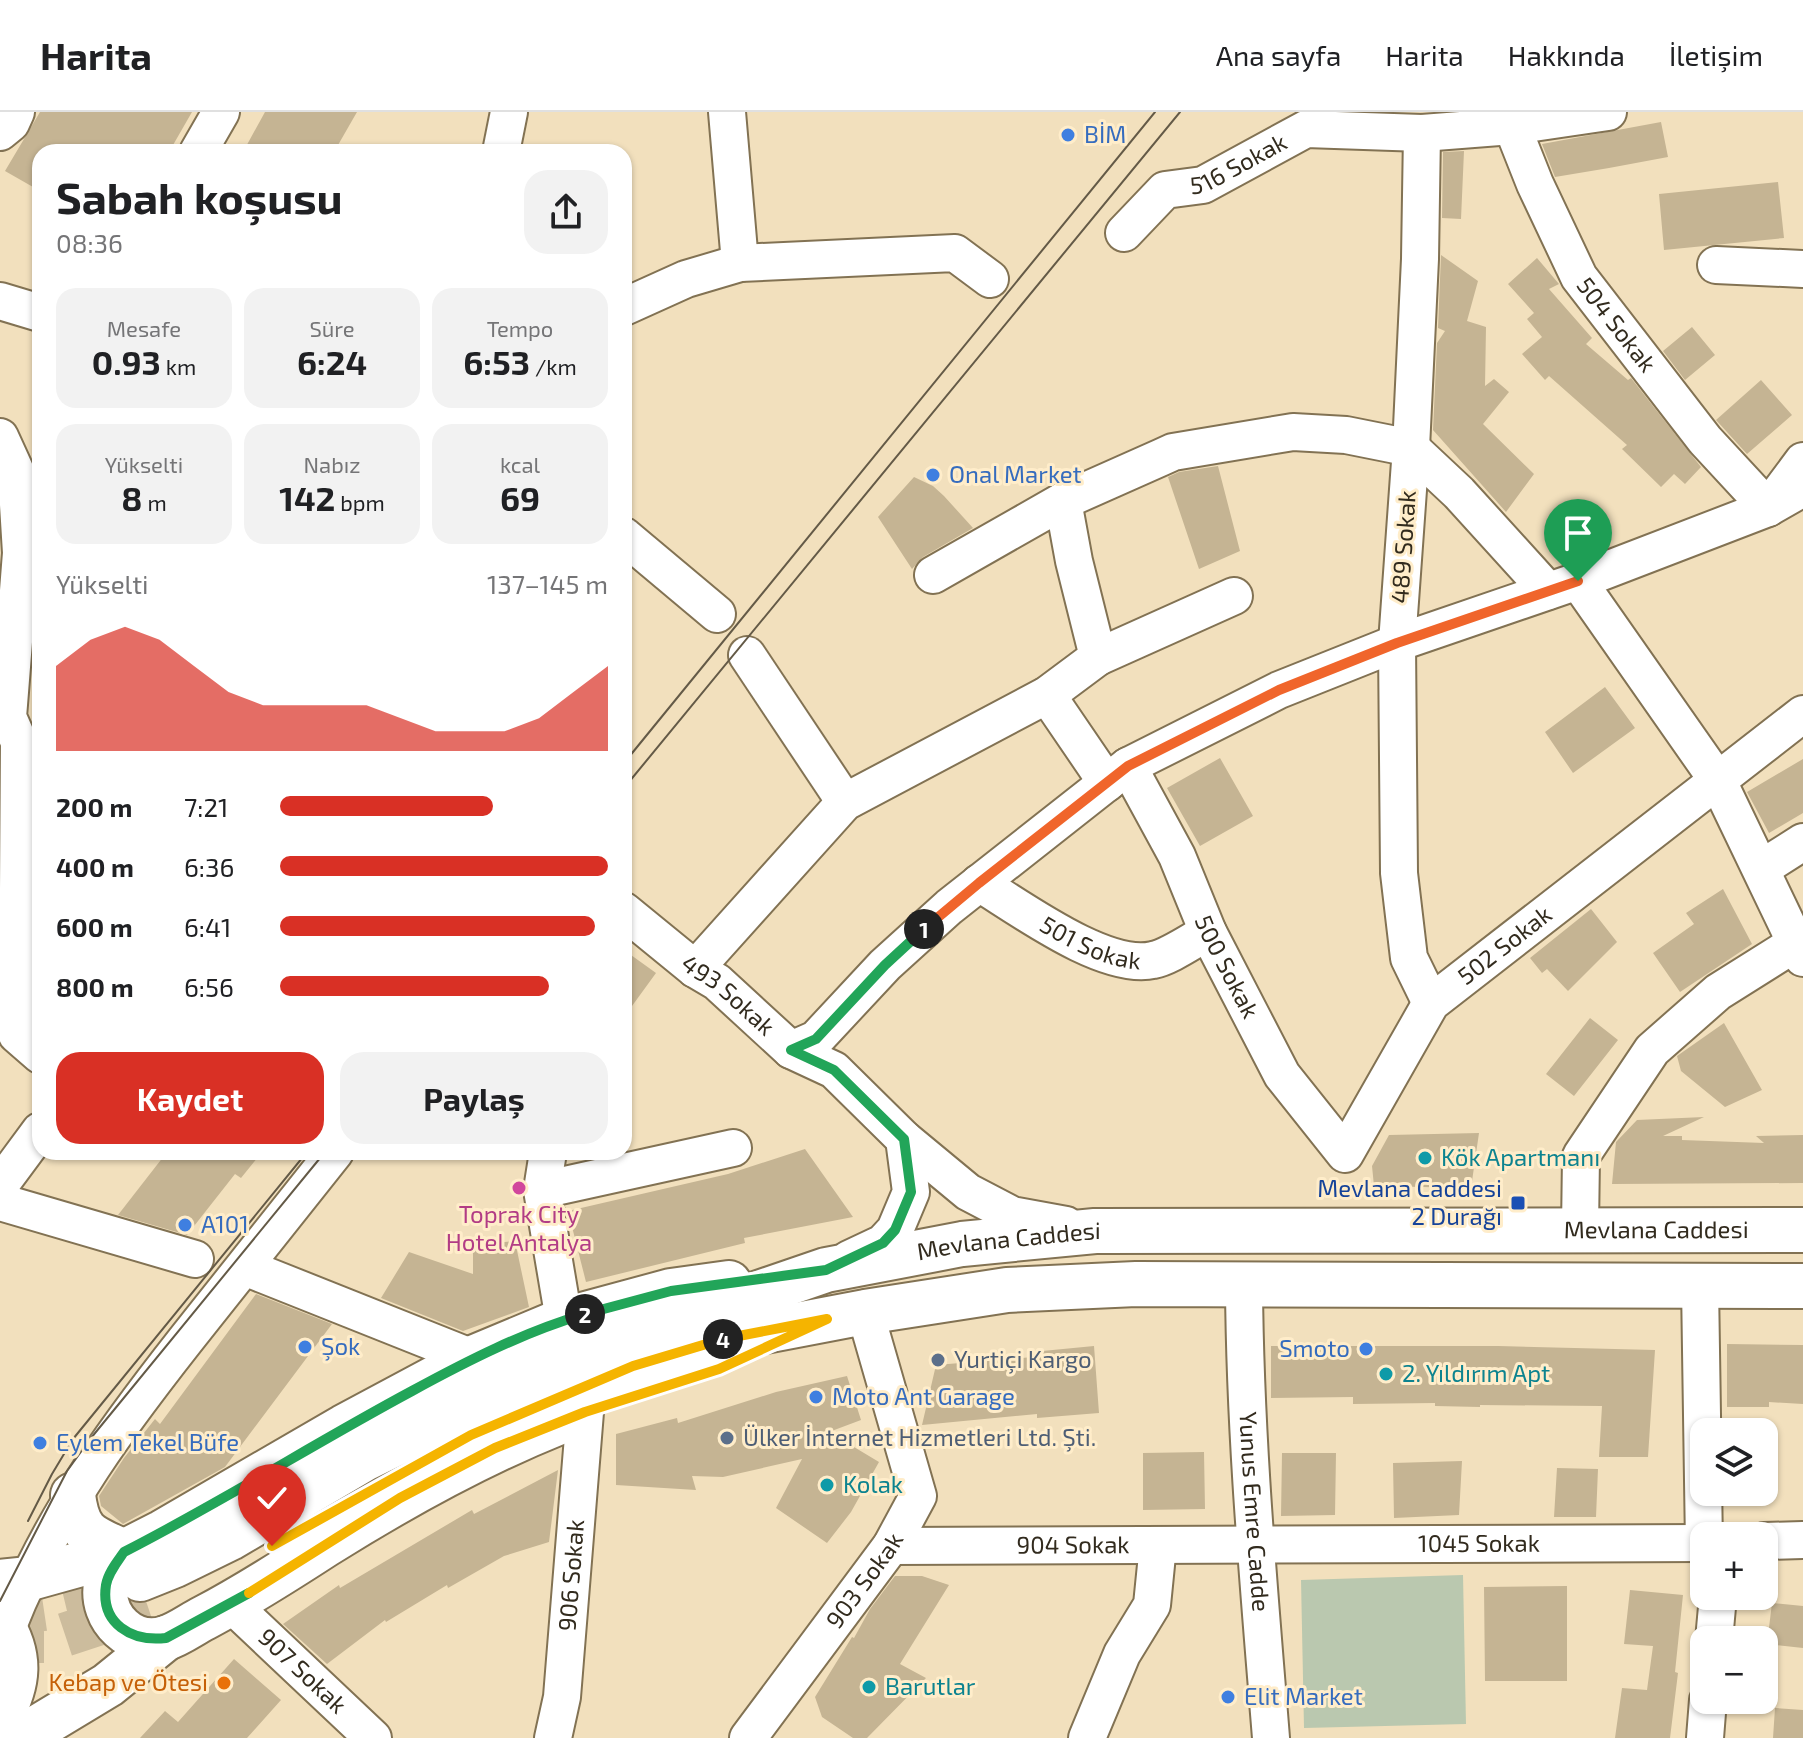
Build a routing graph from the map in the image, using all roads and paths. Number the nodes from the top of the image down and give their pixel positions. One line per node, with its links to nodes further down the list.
1 (16, 112): 7 (street)
2 (221, 112): 9 (street)
3 (509, 112): 10 (street)
4 (727, 112): 12 (street)
5 (1608, 112): 6 (street, 516 Sokak)
6 (1512, 119): 8 (street, 516 Sokak); 24 (street, 504 Sokak)
7 (0, 132)
8 (1422, 133): 11 (street, 516 Sokak); 20 (street, 489 Sokak)
9 (203, 144)
10 (503, 144)
11 (1124, 233)
12 (740, 263): 15 (street); 17 (street)
13 (1716, 265): 14 (street)
14 (1803, 269)
15 (990, 279)
16 (0, 301): 18 (street)
17 (632, 303)
18 (32, 311)
19 (0, 437): 35 (street)
20 (1411, 448): 23 (street); 27 (street); 30 (street, 489 Sokak)
21 (1803, 461): 24 (street)
22 (1803, 488): 24 (street)
23 (1063, 501): 26 (street); 32 (street)
24 (1768, 508): 27 (street)
25 (632, 543): 29 (street)
26 (933, 575)
27 (1563, 586): 30 (street); 37 (street)
28 (1234, 596): 32 (street)
29 (717, 614)
30 (1397, 643): 36 (street); 46 (street, 489 Sokak)
31 (747, 655): 38 (street)
32 (1098, 657): 33 (street)
33 (1047, 695): 36 (street, 500 Sokak); 38 (street)
34 (1803, 714): 37 (street, 502 Sokak)
35 (4, 721): 47 (street)
36 (1117, 775): 41 (street); 43 (street, 500 Sokak)
37 (1718, 781): 40 (street); 46 (street, 502 Sokak)
38 (845, 802): 45 (street)
39 (1803, 842): 40 (street)
40 (1762, 868): 44 (street)
41 (979, 883): 43 (street, 501 Sokak); 48 (street)
42 (632, 918): 45 (street, 493 Sokak)
43 (1208, 932): 52 (street, 500 Sokak)
44 (1799, 951): 58 (street)
45 (695, 969): 48 (street, 493 Sokak)
46 (1431, 1003): 52 (street, 502 Sokak)
47 (32, 1048)
48 (791, 1050): 49 (street, 493 Sokak)
49 (904, 1139): 60 (street, 493 Sokak); 62 (street)
50 (32, 1142): 55 (street)
51 (733, 1148): 56 (street)
52 (1345, 1154)
53 (329, 1160): 71 (street)
54 (547, 1160): 56 (street)
55 (0, 1185)
56 (542, 1190): 68 (street)
57 (0, 1202): 61 (street)
58 (1580, 1229): 59 (main road, Mevlana Caddesi); 60 (main road, Mevlana Caddesi)
59 (1803, 1230)
60 (1095, 1231): 62 (main road, Mevlana Caddesi)
61 (195, 1259)
62 (826, 1270): 68 (main road); 79 (main road, Mevlana Caddesi)
63 (257, 1272): 69 (street)
64 (1700, 1285): 65 (main road, Mevlana Caddesi); 66 (main road, Mevlana Caddesi); 72 (street)
65 (1244, 1286): 67 (main road, Mevlana Caddesi); 77 (street, Yunus Emre Cadde)
66 (1803, 1286)
67 (846, 1315): 70 (main road); 78 (street, 903 Sokak); 79 (main road, Mevlana Caddesi)
68 (564, 1320): 69 (main road)
69 (473, 1358): 79 (main road)
70 (585, 1412): 81 (main road); 88 (street, 906 Sokak)
71 (73, 1495): 79 (main road); 80 (street)
72 (1704, 1522)
73 (1803, 1540): 74 (street)
74 (1778, 1541)
75 (1690, 1544): 77 (street, 1045 Sokak)
76 (1158, 1545): 77 (street, 904 Sokak); 78 (street, 904 Sokak); 90 (street)
77 (1256, 1545): 91 (street, Yunus Emre Cadde)
78 (891, 1546): 89 (street, 903 Sokak)
79 (144, 1594): 80 (main road); 81 (main road); 82 (main road)
80 (18, 1595): 84 (main road)
81 (231, 1604): 87 (street, 907 Sokak)
82 (108, 1685): 85 (main road); 86 (street)
83 (1707, 1714): 92 (street)
84 (0, 1718)
85 (20, 1738)
86 (68, 1738)
87 (373, 1738)
88 (553, 1738)
89 (748, 1738)
90 (1087, 1738)
91 (1271, 1738)
92 (1705, 1738)

